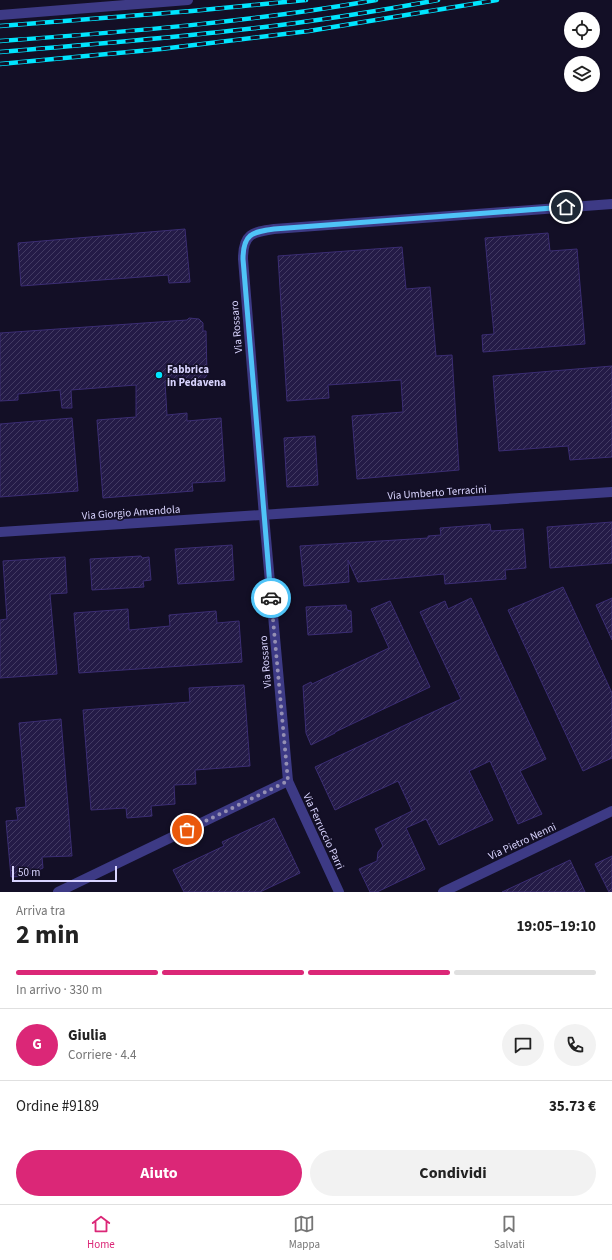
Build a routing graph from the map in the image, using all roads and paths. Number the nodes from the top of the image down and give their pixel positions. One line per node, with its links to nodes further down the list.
1 (188, 0): 2 (street)
2 (0, 15)
3 (612, 204): 5 (street, Via Rossaro)
4 (612, 492): 5 (street, Via Umberto Terracini)
5 (264, 516): 6 (street, Via Giorgio Amendola); 7 (street, Via Rossaro)
6 (0, 532)
7 (288, 781): 9 (street); 10 (street, Via Ferruccio Parri)
8 (612, 811): 11 (street, Via Pietro Nenni)
9 (58, 892)
10 (339, 892)
11 (443, 892)

